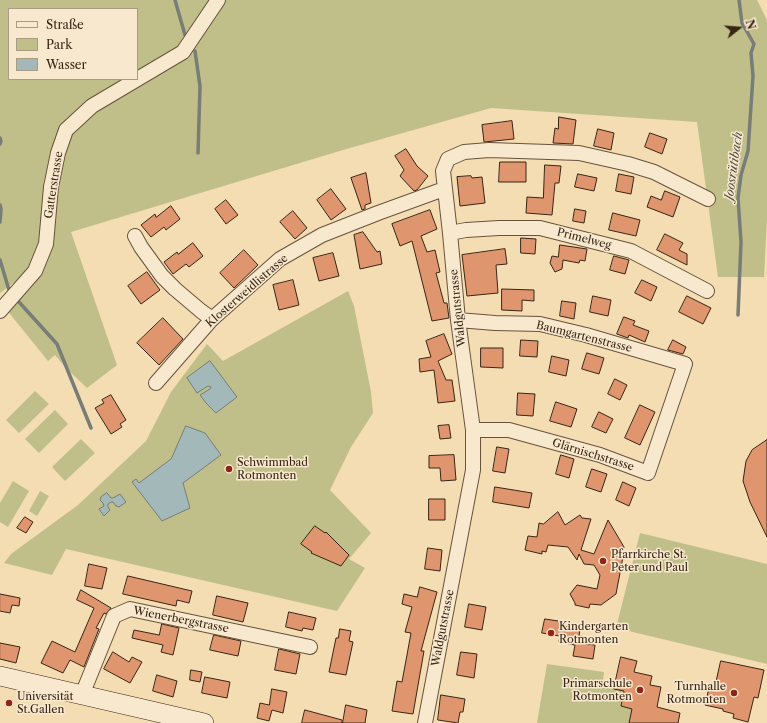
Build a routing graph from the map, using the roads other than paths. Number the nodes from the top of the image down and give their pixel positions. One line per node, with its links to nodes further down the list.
1 (218, 0): 2 (street, Gatterstrasse)
2 (138, 79)
3 (136, 80): 9 (street, Gatterstrasse)
4 (444, 189): 5 (street, Waldgutstrasse); 6 (street, Waldgutstrasse); 10 (street, Klosterweidlistrasse)
5 (708, 199)
6 (450, 233): 8 (street, Primelweg); 11 (street, Waldgutstrasse)
7 (135, 236): 10 (street)
8 (707, 291)
9 (0, 311)
10 (212, 319): 13 (street, Klosterweidlistrasse)
11 (458, 320): 12 (street, Baumgartenstrasse); 14 (street, Waldgutstrasse)
12 (685, 364): 14 (street, Glärnischstrasse)
13 (156, 383)
14 (473, 430): 19 (street, Waldgutstrasse)
15 (310, 646): 17 (street, Wienerbergstrasse)
16 (0, 676): 17 (street)
17 (82, 694): 18 (street)
18 (204, 723)
19 (425, 723)

